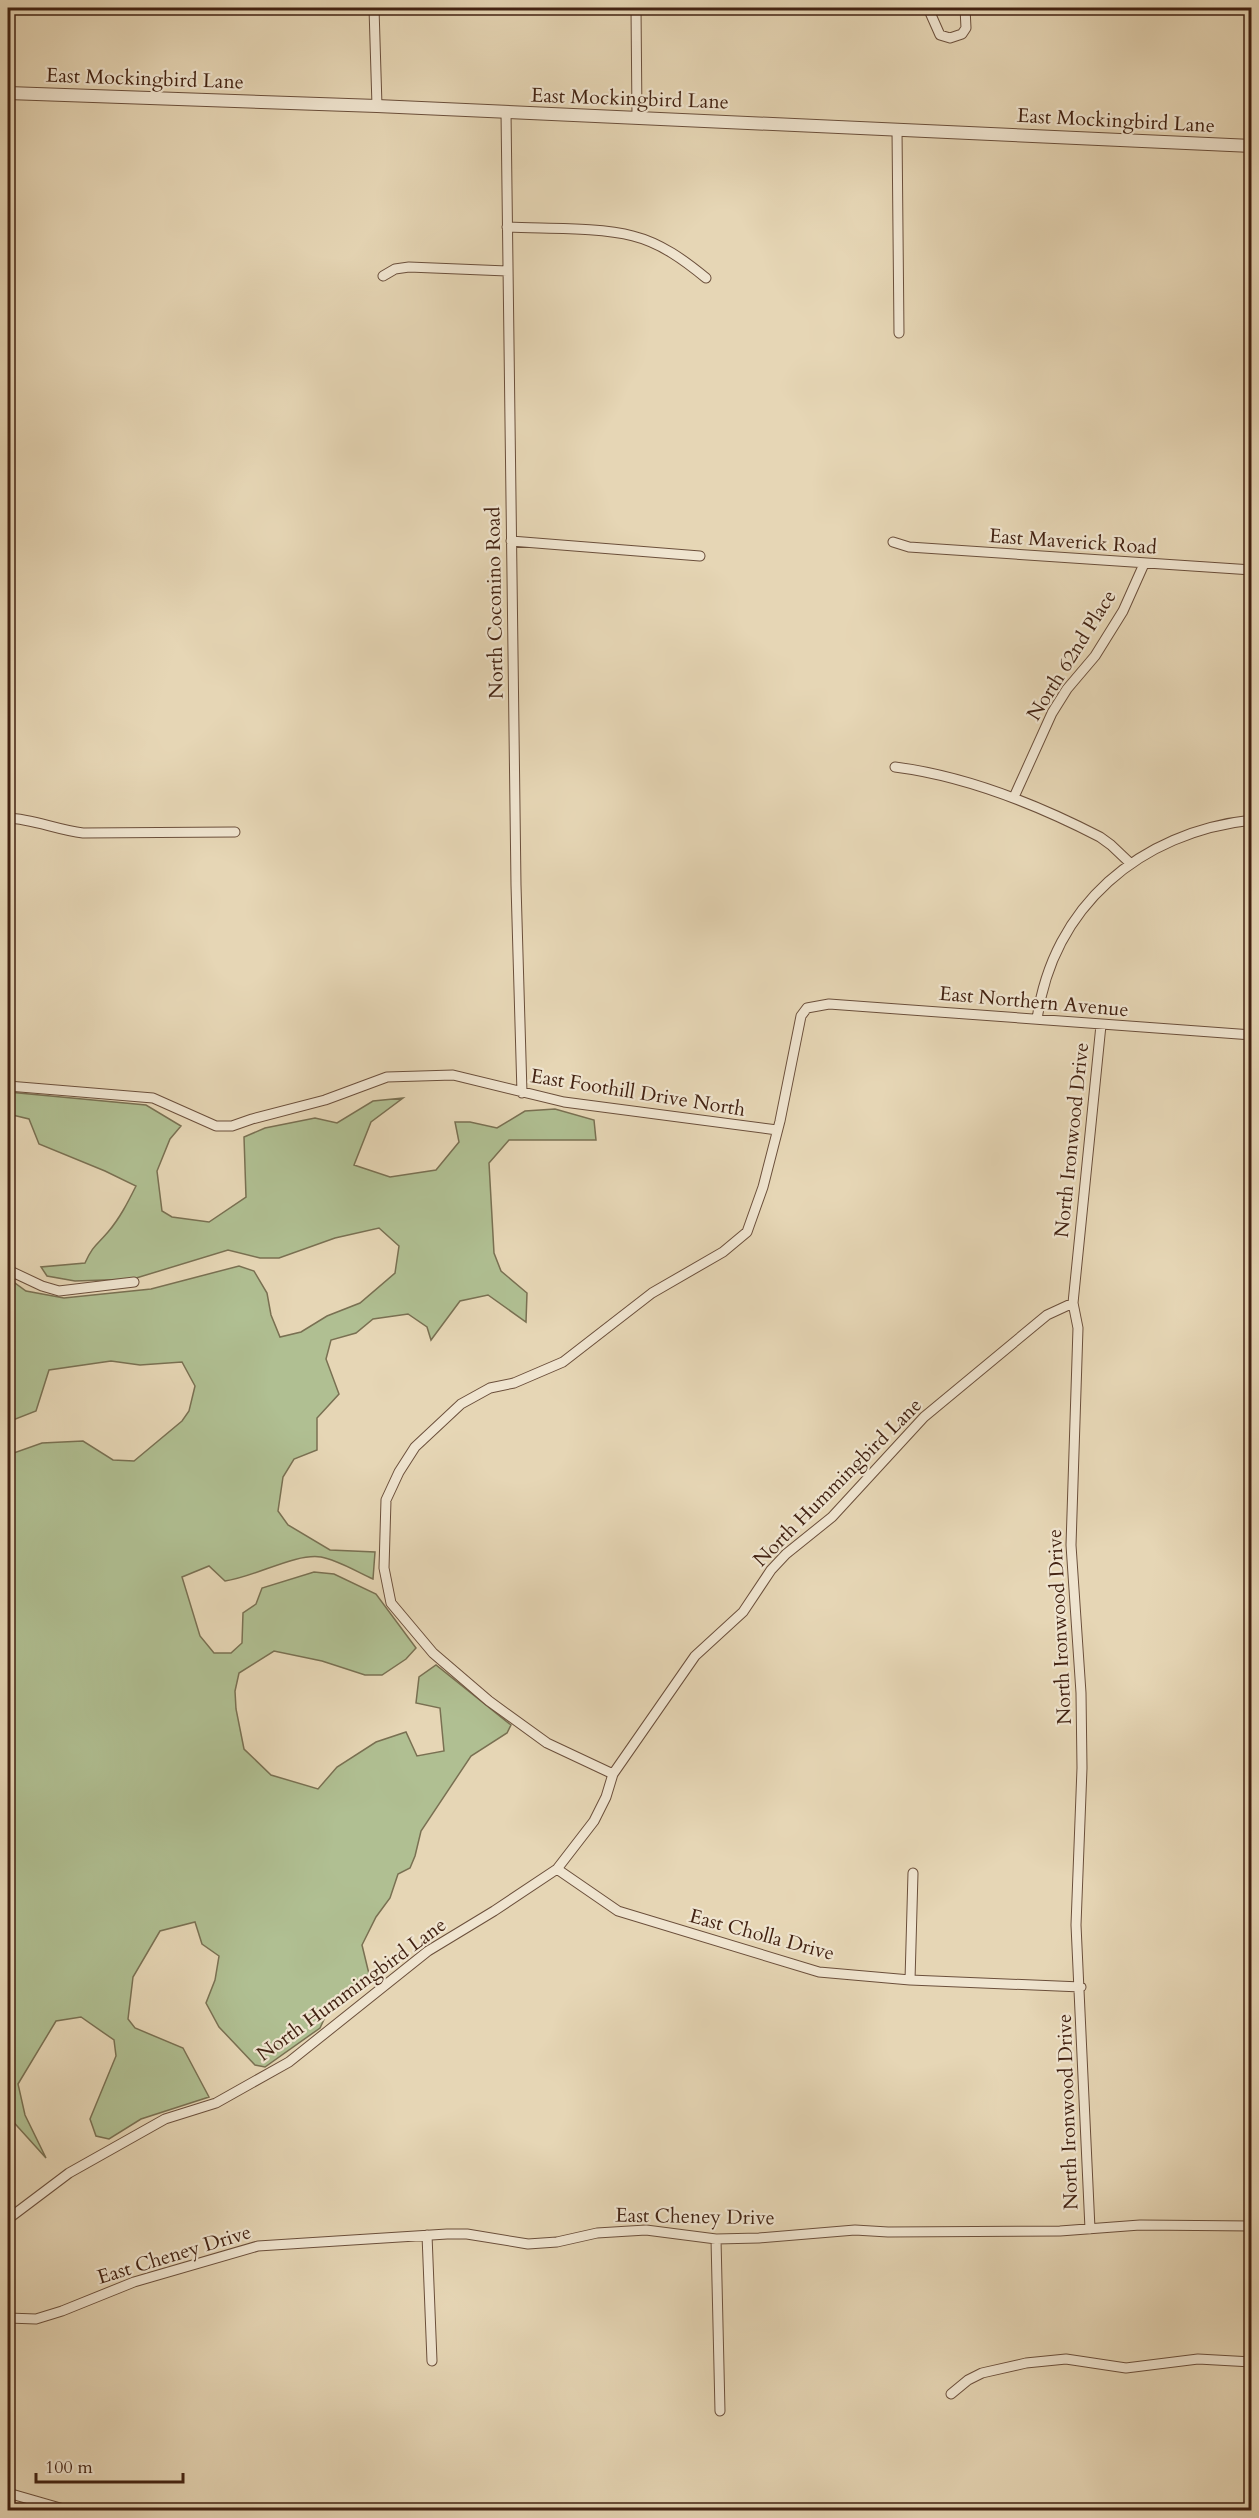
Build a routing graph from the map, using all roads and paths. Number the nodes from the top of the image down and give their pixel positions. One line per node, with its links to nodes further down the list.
1 (374, 8): 6 (street)
2 (636, 8): 8 (street)
3 (928, 8): 4 (street)
4 (965, 8)
5 (8, 93): 6 (street, East Mockingbird Lane)
6 (377, 106): 7 (street, East Mockingbird Lane)
7 (506, 112): 8 (street, East Mockingbird Lane); 11 (street, North Coconino Road)
8 (637, 117): 9 (street, East Mockingbird Lane)
9 (897, 130): 10 (street, East Mockingbird Lane); 15 (street)
10 (1251, 146)
11 (507, 227): 12 (street, North Coconino Road); 14 (street)
12 (507, 271): 13 (street); 16 (street, North Coconino Road)
13 (383, 276)
14 (706, 278)
15 (899, 333)
16 (511, 541): 18 (street); 31 (street, North Coconino Road)
17 (892, 542): 19 (street, East Maverick Road)
18 (700, 556)
19 (1144, 564): 20 (street, East Maverick Road); 22 (street, North 62nd Place)
20 (1251, 570)
21 (895, 766): 22 (street)
22 (1014, 797): 26 (street)
23 (8, 818): 25 (street)
24 (1251, 820): 26 (street)
25 (235, 832)
26 (1130, 863): 27 (street)
27 (1037, 1019): 28 (street, East Northern Avenue); 32 (street, East Northern Avenue)
28 (1101, 1025): 29 (street, East Northern Avenue); 35 (street, North Ironwood Drive)
29 (1251, 1035)
30 (8, 1086): 31 (street, East Foothill Drive North)
31 (522, 1093): 32 (street, East Foothill Drive North)
32 (777, 1131): 36 (street)
33 (8, 1270): 34 (street)
34 (134, 1282)
35 (1073, 1303): 36 (street, North Hummingbird Lane); 40 (street, North Ironwood Drive)
36 (613, 1774): 37 (street, North Hummingbird Lane)
37 (557, 1869): 39 (street, East Cholla Drive); 41 (street, North Hummingbird Lane)
38 (913, 1873): 39 (street)
39 (910, 1980): 40 (street, East Cholla Drive)
40 (1080, 1987): 43 (street, North Ironwood Drive)
41 (8, 2219)
42 (1251, 2226): 43 (street, East Cheney Drive)
43 (1090, 2229): 45 (street, East Cheney Drive)
44 (427, 2235): 45 (street, East Cheney Drive); 46 (street, East Cheney Drive); 47 (street)
45 (716, 2239): 50 (street)
46 (8, 2318)
47 (432, 2361)
48 (1251, 2362): 49 (street)
49 (951, 2394)
50 (720, 2411)
51 (8, 2493): 52 (street)
52 (67, 2511)

